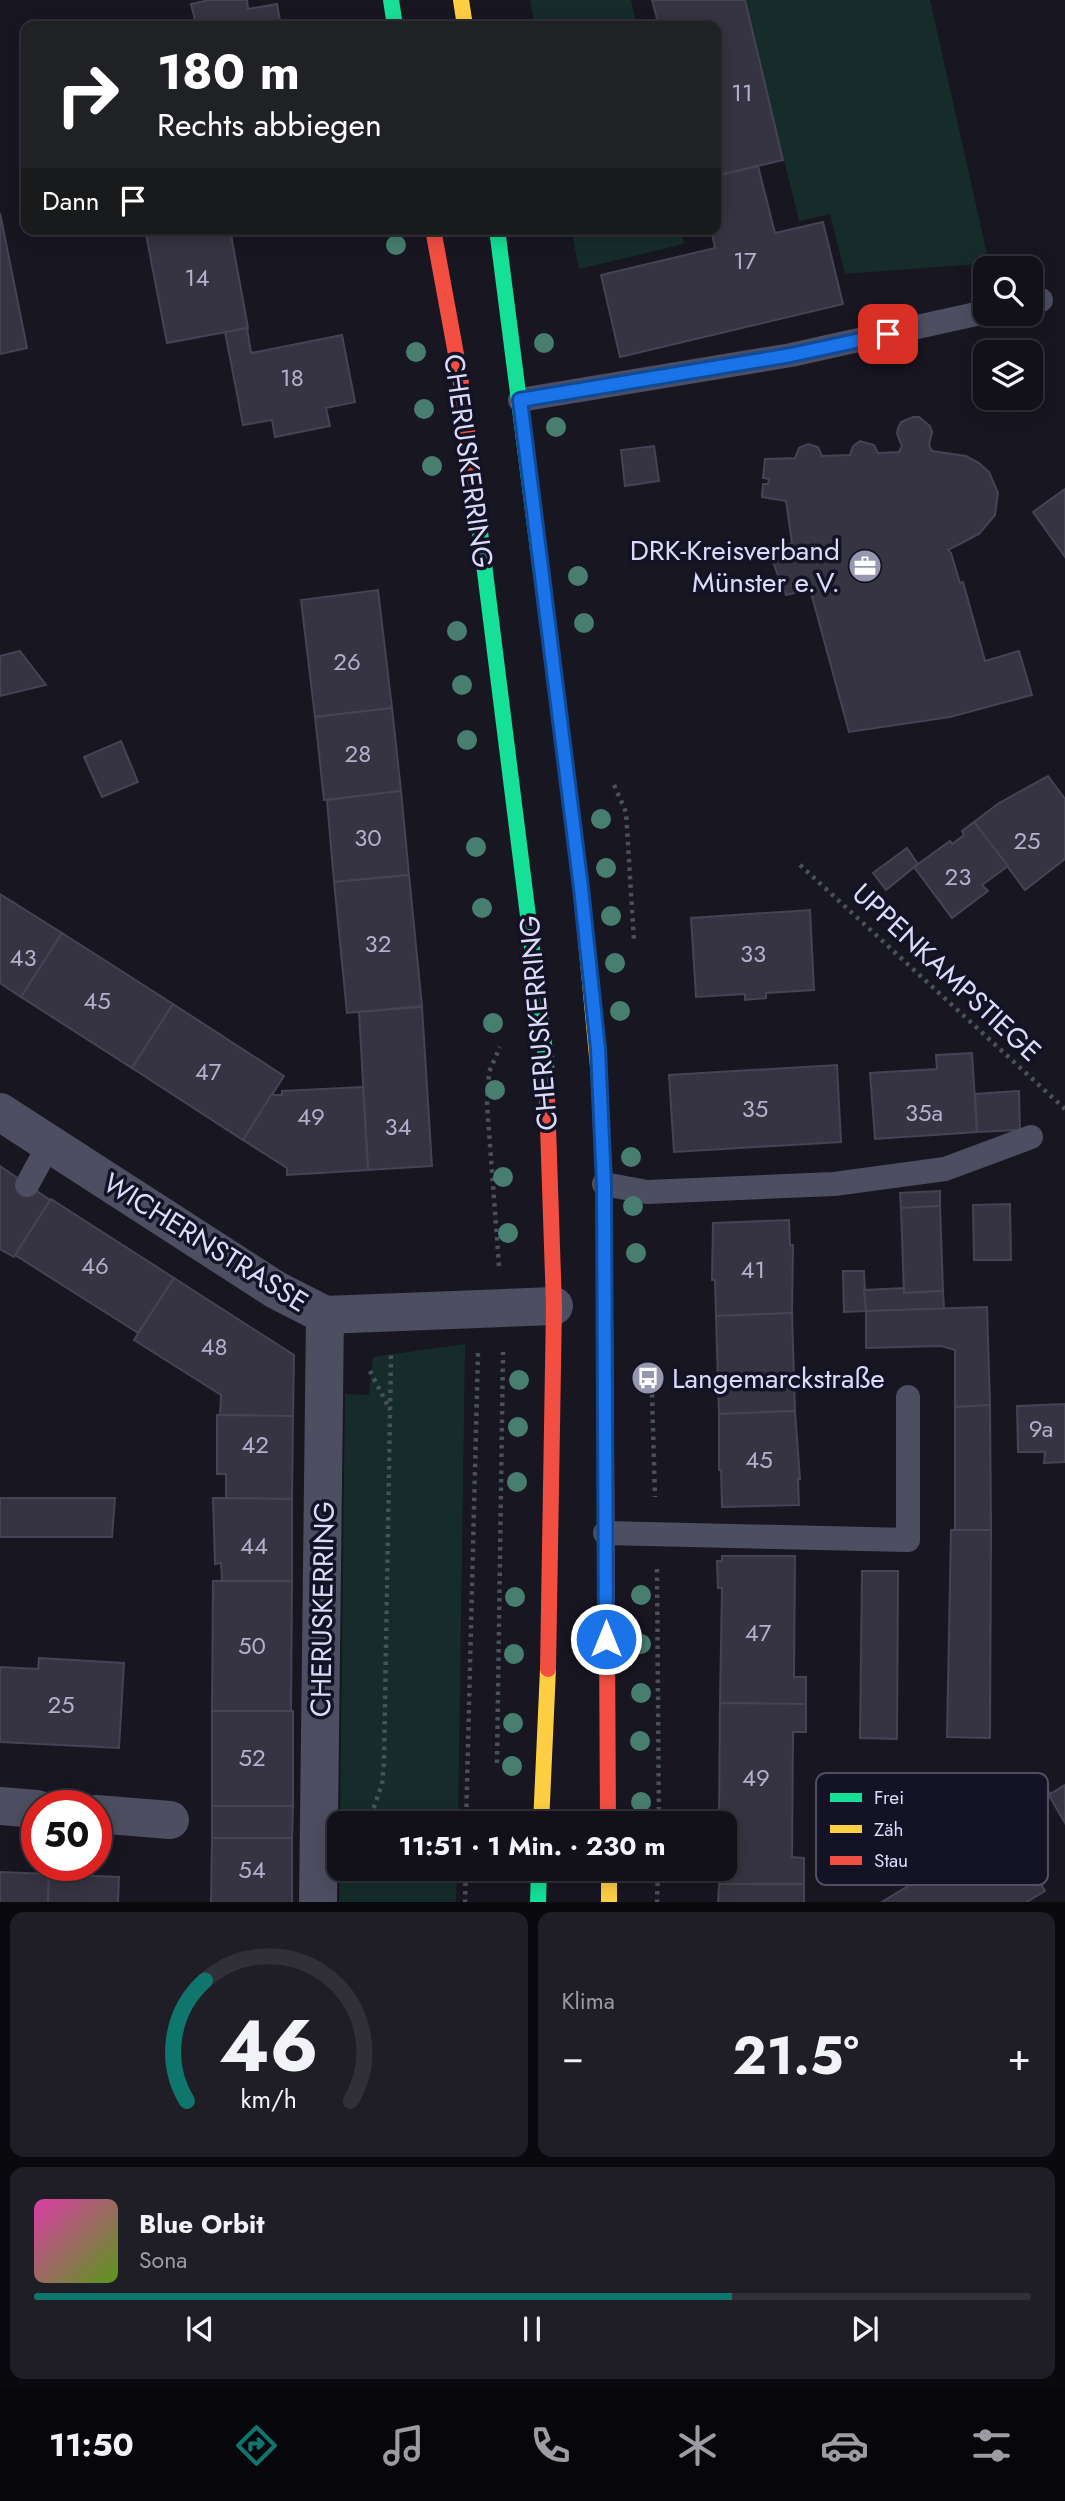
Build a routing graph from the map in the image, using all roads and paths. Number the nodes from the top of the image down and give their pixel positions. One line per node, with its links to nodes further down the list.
1 (391, 0): 3 (main road)
2 (461, 0): 4 (main road)
3 (395, 21)
4 (464, 21)
5 (434, 235): 16 (main road, CHERUSKERRING)
6 (498, 235): 8 (main road, CHERUSKERRING)
7 (973, 315): 8 (lane)
8 (520, 400): 14 (main road, CHERUSKERRING)
9 (800, 865): 10 (path, UPPENKAMPSTIEGE)
10 (1065, 1109)
11 (0, 1112): 13 (street, WICHERNSTRASSE)
12 (1031, 1137): 14 (lane)
13 (50, 1143): 15 (lane); 19 (street, WICHERNSTRASSE)
14 (604, 1184): 21 (main road, CHERUSKERRING)
15 (27, 1185)
16 (554, 1306): 17 (street, WICHERNSTRASSE); 27 (main road, CHERUSKERRING)
17 (489, 1309): 18 (street, WICHERNSTRASSE); 22 (path); 26 (path)
18 (392, 1313): 19 (street, WICHERNSTRASSE); 25 (path)
19 (325, 1315): 35 (street, CHERUSKERRING)
20 (908, 1397): 21 (lane)
21 (605, 1533): 28 (main road, CHERUSKERRING)
22 (497, 1769)
23 (0, 1806): 24 (street)
24 (21, 1808)
25 (373, 1811)
26 (467, 1811)
27 (542, 1811)
28 (608, 1811)
29 (112, 1815): 30 (street)
30 (170, 1820)
31 (466, 1881): 36 (path)
32 (539, 1881): 37 (main road)
33 (609, 1881): 38 (main road)
34 (658, 1881): 39 (path)
35 (318, 1902)
36 (465, 1902)
37 (538, 1902)
38 (609, 1902)
39 (657, 1902)

